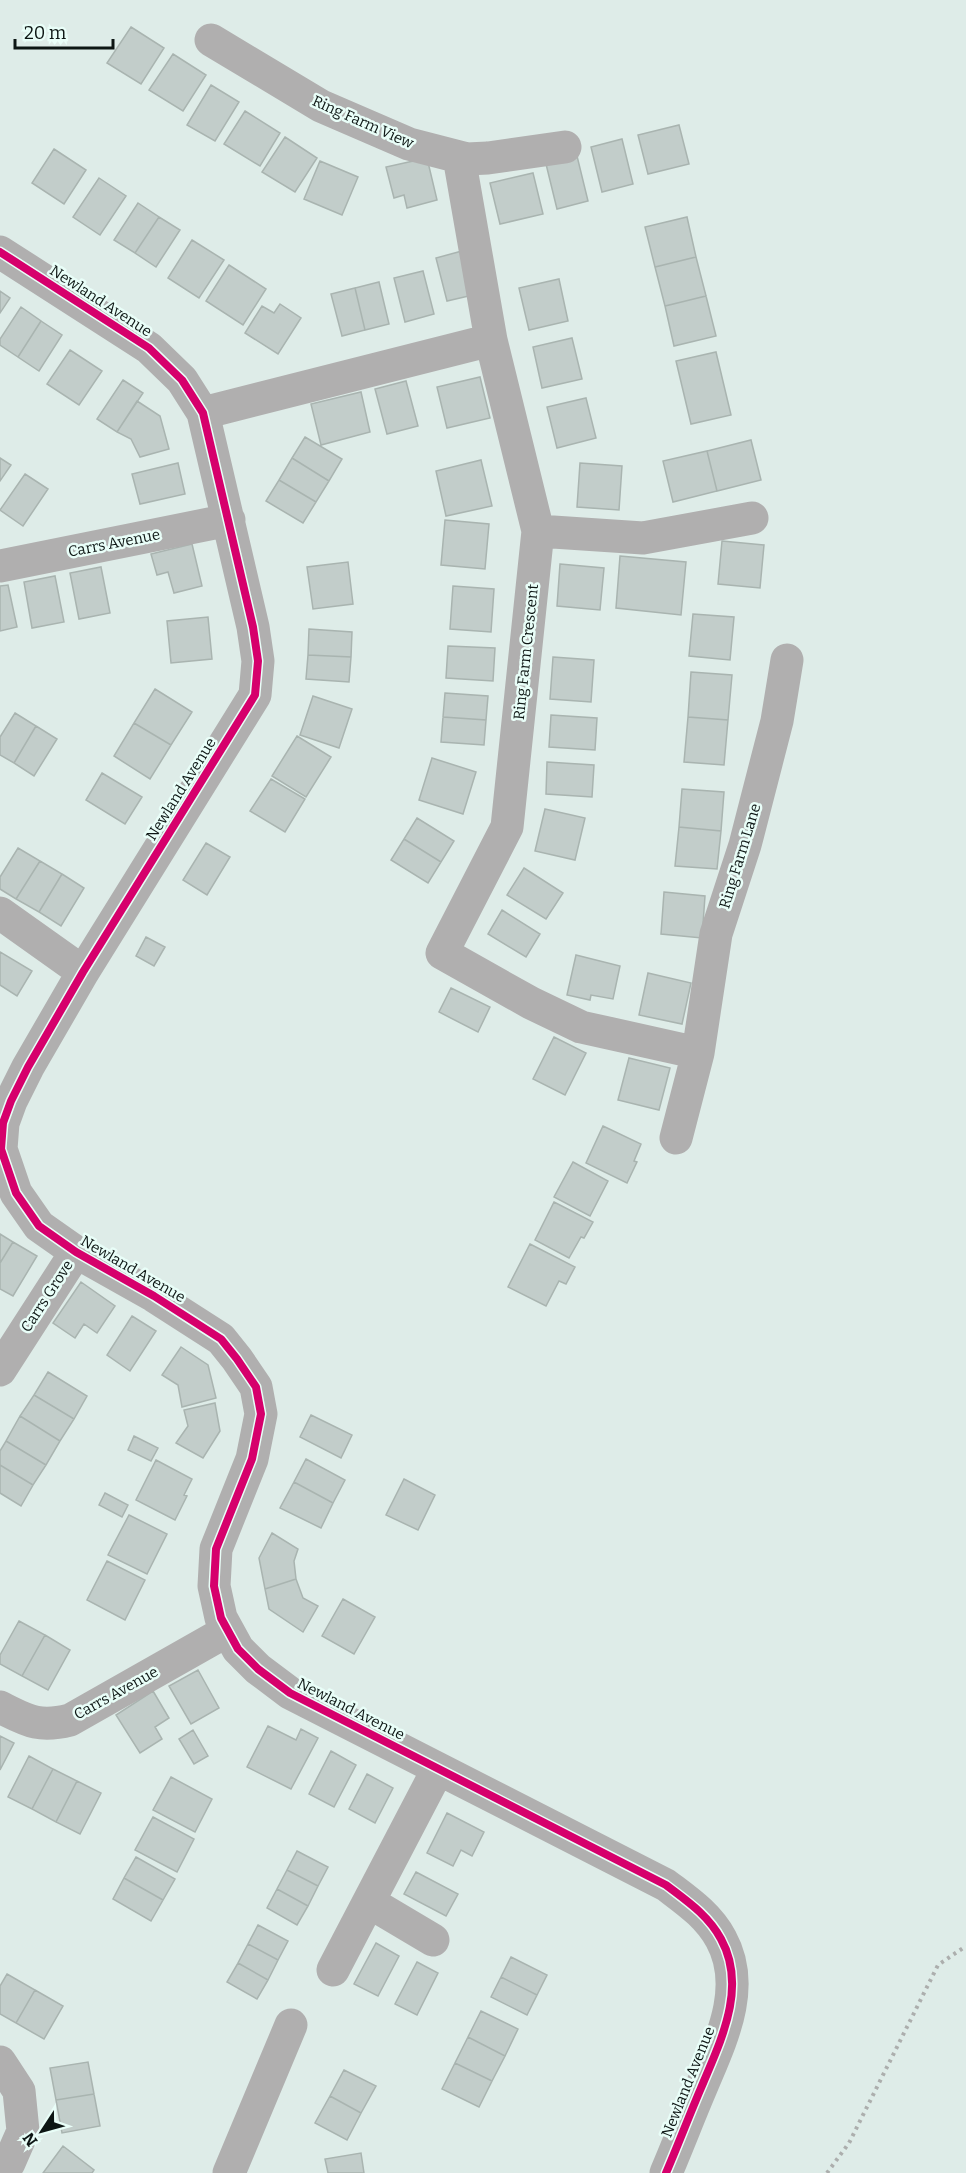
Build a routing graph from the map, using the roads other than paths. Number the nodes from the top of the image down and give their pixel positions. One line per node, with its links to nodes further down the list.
1 (211, 40): 3 (street, Ring Farm View)
2 (565, 147): 3 (street, Ring Farm View)
3 (459, 157): 5 (street)
4 (0, 252): 6 (street, Newland Avenue)
5 (490, 340): 6 (street); 9 (street, Ring Farm Crescent)
6 (203, 413): 8 (street, Newland Avenue)
7 (752, 518): 9 (street)
8 (229, 520): 10 (street, Carrs Avenue); 13 (street, Newland Avenue)
9 (538, 531): 14 (street, Ring Farm Crescent)
10 (0, 566)
11 (787, 660): 14 (street, Ring Farm Lane)
12 (0, 913): 13 (street)
13 (83, 972): 16 (street, Newland Avenue)
14 (698, 1053): 15 (street, Ring Farm Lane)
15 (676, 1138)
16 (75, 1252): 17 (street, Carrs Grove); 18 (street, Newland Avenue)
17 (0, 1370)
18 (227, 1630): 19 (street, Carrs Avenue); 20 (street, Newland Avenue)
19 (0, 1707)
20 (438, 1768): 21 (street); 28 (street, Newland Avenue)
21 (369, 1902): 22 (street); 23 (street)
22 (433, 1940)
23 (333, 1970)
24 (291, 2025): 27 (street)
25 (0, 2062): 26 (street)
26 (0, 2169)
27 (229, 2173)
28 (666, 2173)

